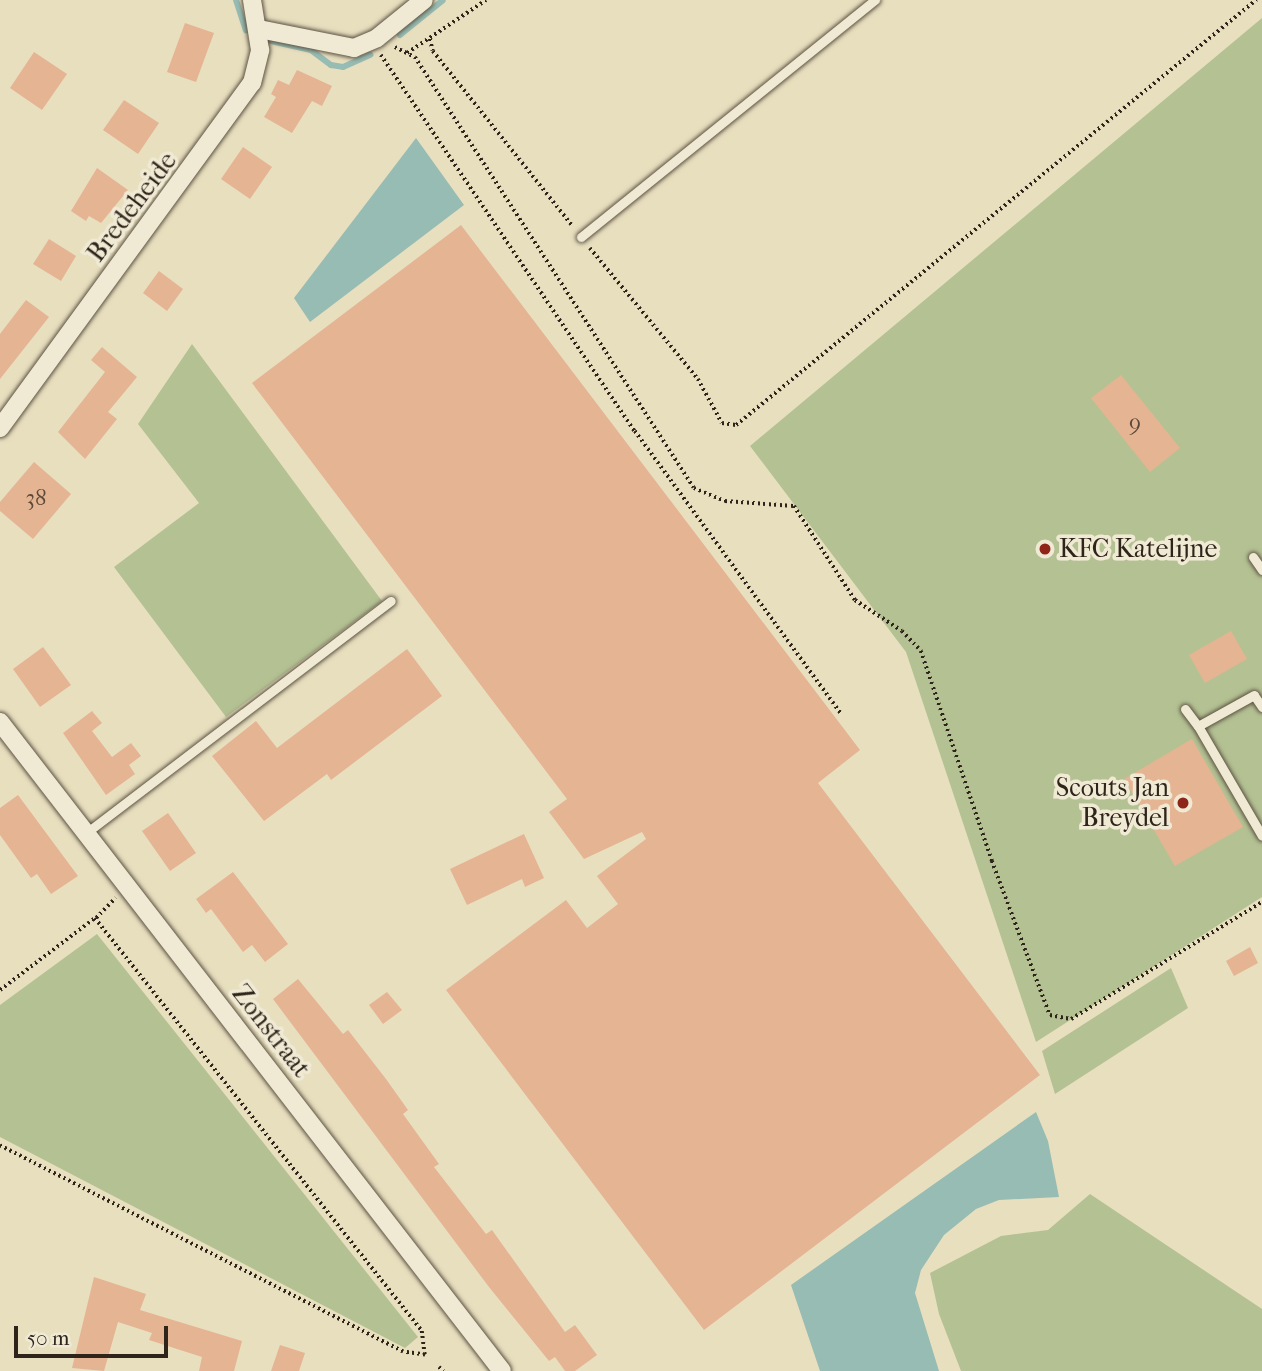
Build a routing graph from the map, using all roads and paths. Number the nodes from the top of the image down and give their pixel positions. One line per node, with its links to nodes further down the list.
1 (252, 0): 6 (street, Bredeheide)
2 (424, 0): 8 (street)
3 (486, 0): 7 (path)
4 (875, 0): 10 (lane)
5 (1256, 0): 10 (path)
6 (259, 29): 8 (street); 11 (street, Bredeheide)
7 (430, 39): 9 (path); 10 (path)
8 (371, 40): 9 (path); 17 (path)
9 (407, 53): 23 (path)
10 (581, 237)
11 (0, 428)
12 (1253, 557): 13 (lane)
13 (1262, 570)
14 (391, 601): 20 (lane)
15 (1262, 707): 19 (lane)
16 (1185, 709): 19 (lane)
17 (842, 715)
18 (0, 722): 20 (street, Zonstraat)
19 (1198, 726): 21 (lane)
20 (85, 834): 22 (street, Zonstraat)
21 (1262, 836)
22 (126, 887): 24 (path); 29 (street, Zonstraat)
23 (1262, 902)
24 (95, 918): 25 (path); 26 (path)
25 (0, 990)
26 (0, 1146)
27 (439, 1367): 28 (path)
28 (444, 1371)
29 (502, 1371)

